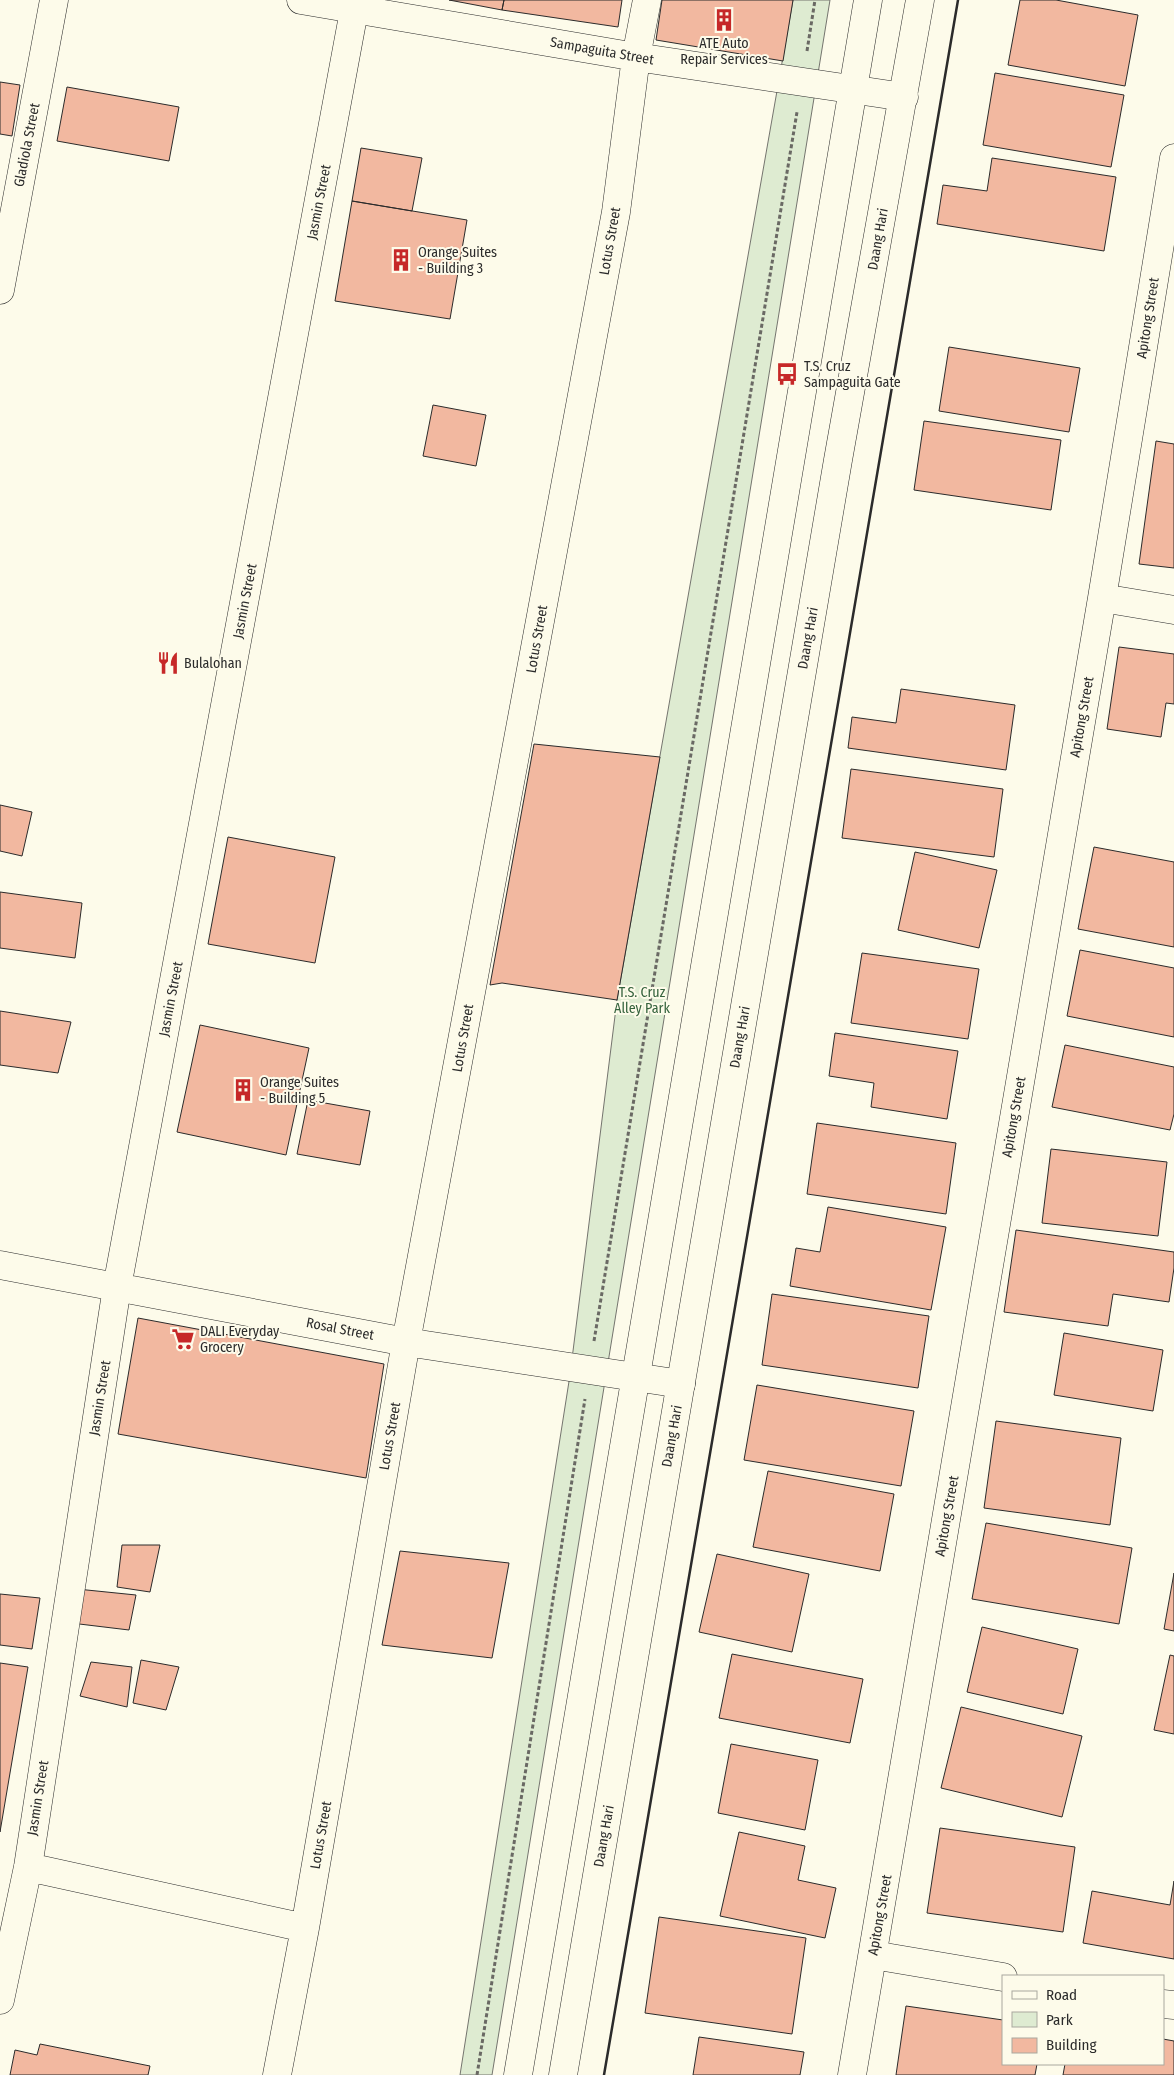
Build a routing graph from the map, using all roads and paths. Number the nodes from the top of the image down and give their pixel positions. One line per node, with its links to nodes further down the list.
1 (54, 0): 13 (street, Gladiola Street)
2 (301, 0): 7 (street, Sampaguita Street)
3 (647, 0): 8 (street, Lotus Street)
4 (815, 0): 9 (path)
5 (868, 0): 10 (street)
6 (920, 0): 11 (street, Daang Hari)
7 (356, 4): 8 (street, Sampaguita Street); 17 (street, Jasmin Street)
8 (636, 58): 9 (street, Sampaguita Street); 18 (street, Lotus Street)
9 (802, 81): 10 (street, Sampaguita Street); 19 (path)
10 (852, 90): 11 (street, Sampaguita Street); 20 (street)
11 (904, 97): 21 (street, Daang Hari)
12 (1174, 158): 14 (street, Apitong Street)
13 (0, 290)
14 (1102, 598): 15 (street); 24 (street, Apitong Street)
15 (1174, 610)
16 (0, 1265): 17 (street, Rosal Street)
17 (117, 1287): 18 (street, Rosal Street); 22 (street, Jasmin Street)
18 (406, 1342): 19 (street, Rosal Street); 23 (street, Lotus Street)
19 (590, 1370): 20 (street, Rosal Street); 28 (path)
20 (636, 1378): 21 (street, Rosal Street); 29 (street)
21 (681, 1384): 30 (street, Daang Hari)
22 (28, 1867): 23 (street); 26 (street, Jasmin Street)
23 (305, 1928): 27 (street, Lotus Street)
24 (873, 1955): 25 (street); 31 (street, Apitong Street)
25 (1002, 1977)
26 (0, 2000)
27 (277, 2075)
28 (477, 2075)
29 (518, 2075)
30 (563, 2075)
31 (852, 2075)

